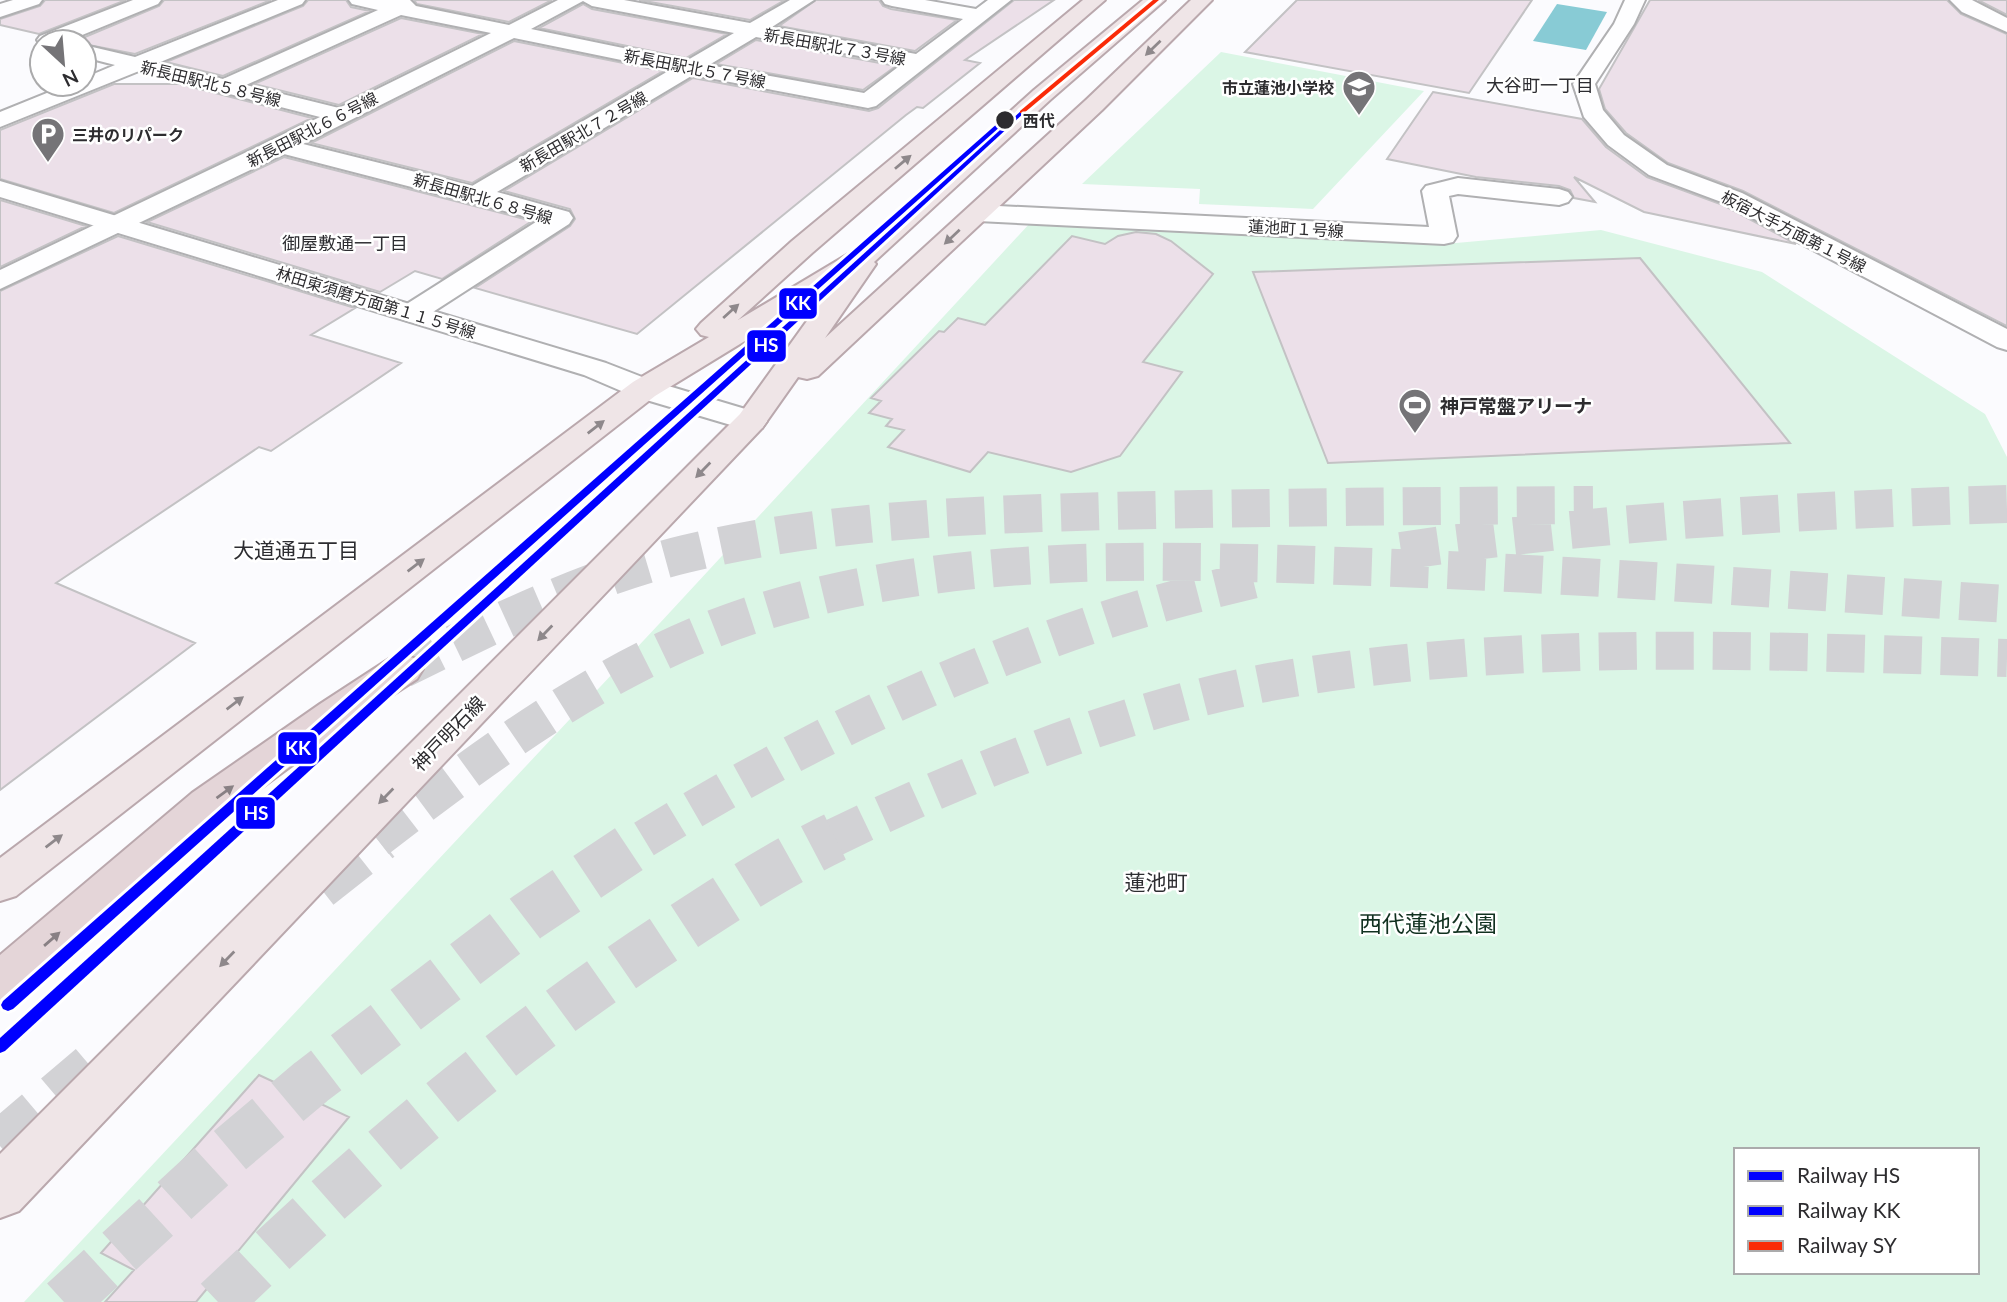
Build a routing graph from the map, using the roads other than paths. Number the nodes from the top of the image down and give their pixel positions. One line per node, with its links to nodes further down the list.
1 (32, 0): 16 (street)
2 (151, 0): 19 (street)
3 (295, 0): 24 (street)
4 (359, 0): 15 (street, 新長田駅北５７号線)
5 (574, 0): 21 (street, 新長田駅北６６号線)
6 (592, 0): 20 (street, 新長田駅北７３号線)
7 (804, 0): 20 (street, 新長田駅北７２号線)
8 (892, 0): 17 (street)
9 (1001, 0): 17 (street, 新長田駅北５７号線)
10 (1095, 0): 39 (main road, one-way to 10)
11 (1155, 0): 35 (main road, 神戸明石線)
12 (1202, 0): 33 (main road, one-way to 33)
13 (1635, 0): 38 (street, 板宿大手方面第１号線)
14 (1960, 0): 18 (street)
15 (408, 4): 21 (street, 新長田駅北５７号線); 26 (street)
16 (0, 11)
17 (980, 16): 23 (street, 新長田駅北５７号線)
18 (2007, 26)
19 (78, 28)
20 (751, 31): 23 (street, 新長田駅北７３号線); 25 (street, 新長田駅北７２号線)
21 (511, 32): 25 (street, 新長田駅北５７号線); 27 (street, 新長田駅北６６号線)
22 (98, 55): 24 (street, 新長田駅北５８号線)
23 (919, 61): 25 (street, 新長田駅北５７号線)
24 (133, 65): 26 (street, 新長田駅北５８号線); 28 (street)
25 (690, 68): 31 (street, 新長田駅北７２号線)
26 (226, 86): 27 (street, 新長田駅北５８号線)
27 (338, 116): 29 (street, 新長田駅北６６号線)
28 (0, 120)
29 (281, 146): 31 (street, 新長田駅北６８号線); 34 (street, 新長田駅北６６号線)
30 (0, 189): 34 (street, 林田東須磨方面第１１５号線)
31 (476, 194): 37 (street, 新長田駅北６８号線)
32 (1559, 197): 33 (street, 蓮池町１号線)
33 (978, 213): 40 (main road, one-way to 40)
34 (113, 224): 36 (street, 新長田駅北６６号線); 37 (street, 林田東須磨方面第１１５号線)
35 (870, 253): 39 (main road, 神戸明石線); 40 (main road, 神戸明石線)
36 (0, 281)
37 (412, 313): 39 (street, 林田東須磨方面第１１５号線)
38 (2007, 341)
39 (644, 389): 40 (street, 林田東須磨方面第１１５号線); 42 (main road, 神戸明石線, one-way to 39)
40 (751, 421): 44 (main road, 神戸明石線, one-way to 44)
41 (403, 669): 43 (highway, one-way to 41)
42 (0, 883)
43 (0, 984)
44 (0, 1192)

